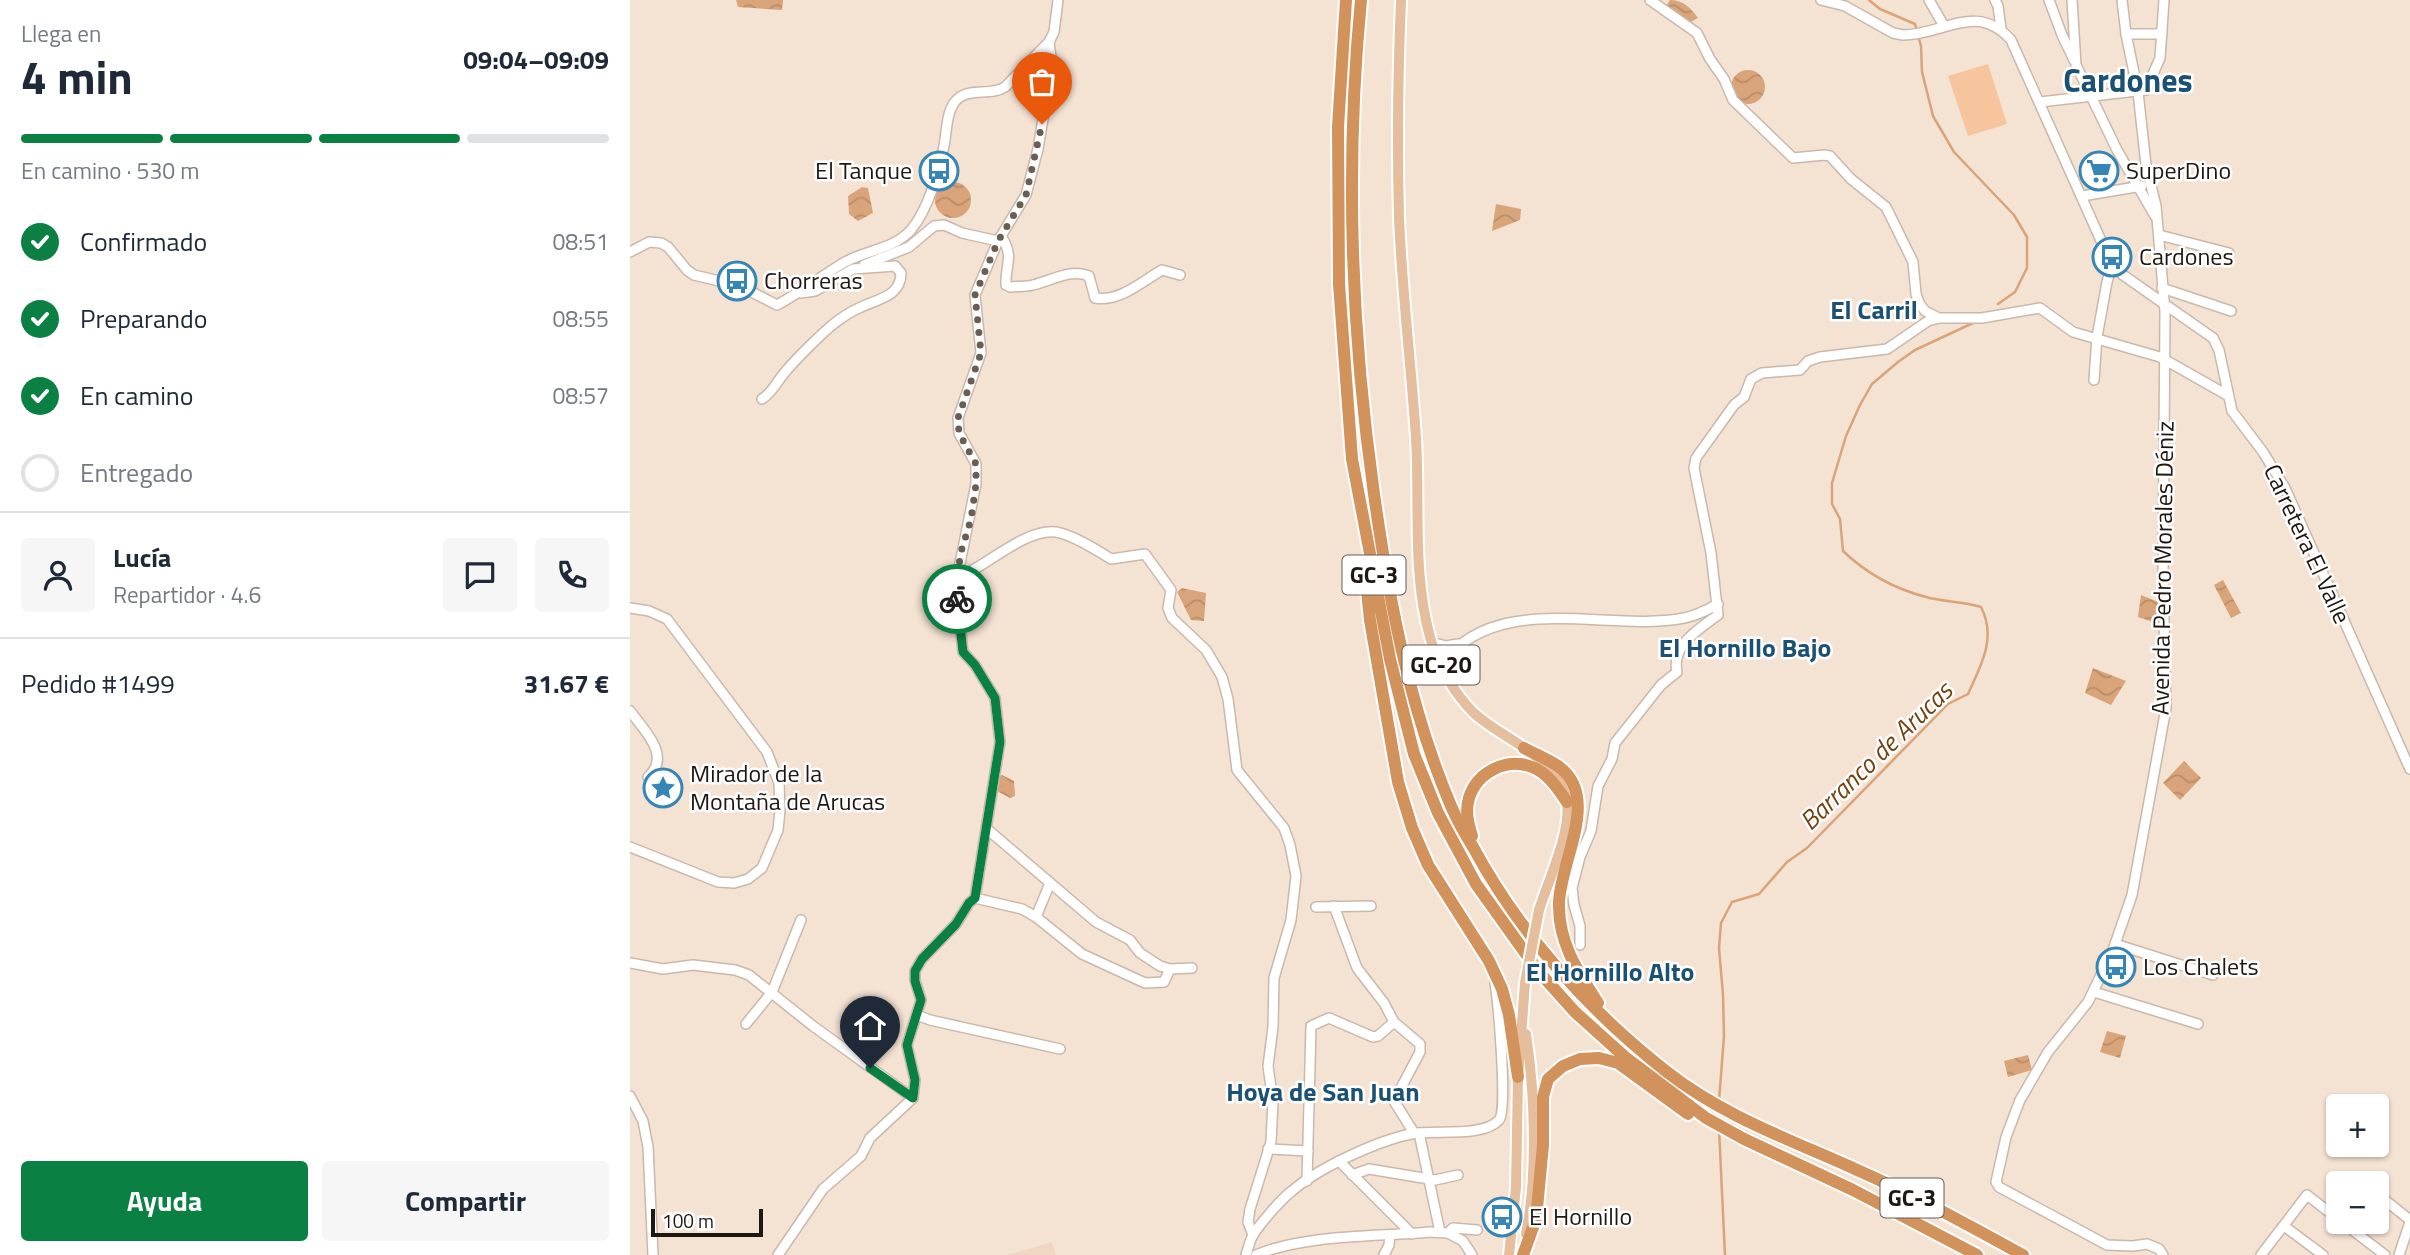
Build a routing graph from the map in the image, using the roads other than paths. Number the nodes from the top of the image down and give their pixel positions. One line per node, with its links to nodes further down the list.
1 (1058, 0): 17 (street)
2 (1346, 0): 45 (highway, GC-3)
3 (1361, 0): 59 (highway, GC-3)
4 (1401, 0): 49 (main road, GC-20)
5 (1650, 0): 38 (street)
6 (1821, 0): 13 (street)
7 (1929, 0): 13 (street)
8 (2049, 0): 18 (street)
9 (2072, 0): 18 (street)
10 (2122, 0): 15 (street, Avenida Pedro Morales Déniz)
11 (2164, 0): 16 (street)
12 (2000, 2): 14 (street)
13 (1944, 26): 14 (street)
14 (2001, 29): 21 (street)
15 (2126, 34): 16 (street); 19 (street, Avenida Pedro Morales Déniz)
16 (2162, 34): 19 (street)
17 (1049, 42): 27 (street); 34 (street)
18 (2076, 65): 20 (street)
19 (2138, 92): 20 (street); 22 (street, Avenida Pedro Morales Déniz)
20 (2089, 97): 21 (street); 23 (street)
21 (2040, 102): 24 (street)
22 (2150, 184): 23 (street); 25 (street, Avenida Pedro Morales Déniz)
23 (2137, 186): 24 (street); 25 (street)
24 (2082, 197): 30 (street)
25 (2158, 220): 26 (street, Avenida Pedro Morales Déniz)
26 (2159, 235): 29 (street); 33 (street, Avenida Pedro Morales Déniz)
27 (1000, 238): 31 (street); 32 (street); 46 (street)
28 (630, 252): 34 (street)
29 (2229, 253)
30 (2116, 268): 35 (street, Carretera El Valle); 40 (street)
31 (853, 270): 34 (street); 44 (street)
32 (1180, 275)
33 (2162, 288): 35 (street, Avenida Pedro Morales Déniz); 36 (street)
34 (798, 294)
35 (2164, 304): 37 (street, Carretera El Valle); 39 (street, Avenida Pedro Morales Déniz)
36 (2231, 311)
37 (2180, 315): 39 (street); 43 (street, Carretera El Valle)
38 (1939, 318): 40 (street); 47 (street)
39 (2165, 326): 41 (street, Avenida Pedro Morales Déniz)
40 (2097, 338): 41 (street); 42 (street)
41 (2165, 360): 43 (street); 67 (street, Avenida Pedro Morales Déniz)
42 (2094, 380)
43 (2227, 395): 54 (street, Carretera El Valle)
44 (762, 399)
45 (1357, 492): 72 (highway); 83 (highway, GC-3)
46 (957, 578): 57 (street); 88 (street)
47 (1718, 604): 50 (street); 68 (street)
48 (630, 608): 58 (street)
49 (1431, 642): 50 (street); 51 (main road, GC-20)
50 (1460, 643): 51 (street)
51 (1441, 665): 53 (main road, GC-20)
52 (630, 711): 55 (street)
53 (1524, 748): 56 (main road, GC-20); 78 (highway)
54 (2410, 769)
55 (648, 778)
56 (1567, 802): 59 (highway); 77 (main road, bridge)
57 (987, 829): 60 (street); 61 (street)
58 (630, 847)
59 (1478, 857): 78 (highway, GC-3)
60 (1051, 883): 65 (street); 71 (street)
61 (975, 898): 65 (street); 76 (street)
62 (1334, 906): 63 (street); 64 (street); 79 (street)
63 (1371, 906)
64 (1316, 907)
65 (1036, 917): 71 (street)
66 (801, 920): 74 (street)
67 (2115, 944): 73 (street); 75 (street, Avenida Pedro Morales Déniz)
68 (1580, 945)
69 (630, 963): 74 (street)
70 (1192, 968): 71 (street)
71 (1170, 969)
72 (1493, 970): 84 (highway); 87 (street)
73 (2213, 975)
74 (772, 992): 80 (street); 86 (street)
75 (2094, 992): 81 (street); 105 (street, Avenida Pedro Morales Déniz)
76 (917, 1014): 82 (street); 86 (street)
77 (1523, 1014): 84 (main road); 114 (main road)
78 (1610, 1021): 116 (highway, GC-3)
79 (1394, 1022): 87 (street); 89 (street)
80 (746, 1024)
81 (2198, 1024)
82 (1060, 1049)
83 (1640, 1074): 114 (highway); 115 (highway, GC-3)
84 (1518, 1077): 113 (main road)
85 (630, 1096): 107 (street)
86 (913, 1098): 108 (street)
87 (1417, 1133): 90 (street); 93 (street)
88 (1268, 1149): 89 (street); 103 (street)
89 (1308, 1151): 94 (street)
90 (1339, 1161): 91 (street); 94 (street)
91 (1352, 1175): 93 (street); 99 (street)
92 (1458, 1175): 93 (street)
93 (1429, 1179): 101 (street)
94 (1307, 1181): 103 (street)
95 (2389, 1204): 97 (street)
96 (2326, 1209): 98 (street)
97 (2410, 1221): 123 (street)
98 (2284, 1226): 120 (street); 121 (street)
99 (1408, 1230): 101 (street); 104 (street)
100 (1478, 1230): 101 (street)
101 (1444, 1233): 112 (street)
102 (2358, 1234): 122 (street)
103 (1252, 1235): 109 (street)
104 (1394, 1235): 110 (street); 111 (street)
105 (2107, 1244): 106 (street); 117 (street)
106 (2133, 1246): 118 (street); 119 (street)
107 (653, 1255)
108 (778, 1255)
109 (1246, 1255)
110 (1256, 1255)
111 (1384, 1255)
112 (1472, 1255)
113 (1508, 1255)
114 (1522, 1255)
115 (1977, 1255)
116 (2023, 1255)
117 (2115, 1255)
118 (2125, 1255)
119 (2163, 1255)
120 (2261, 1255)
121 (2323, 1255)
122 (2385, 1255)
123 (2399, 1255)

